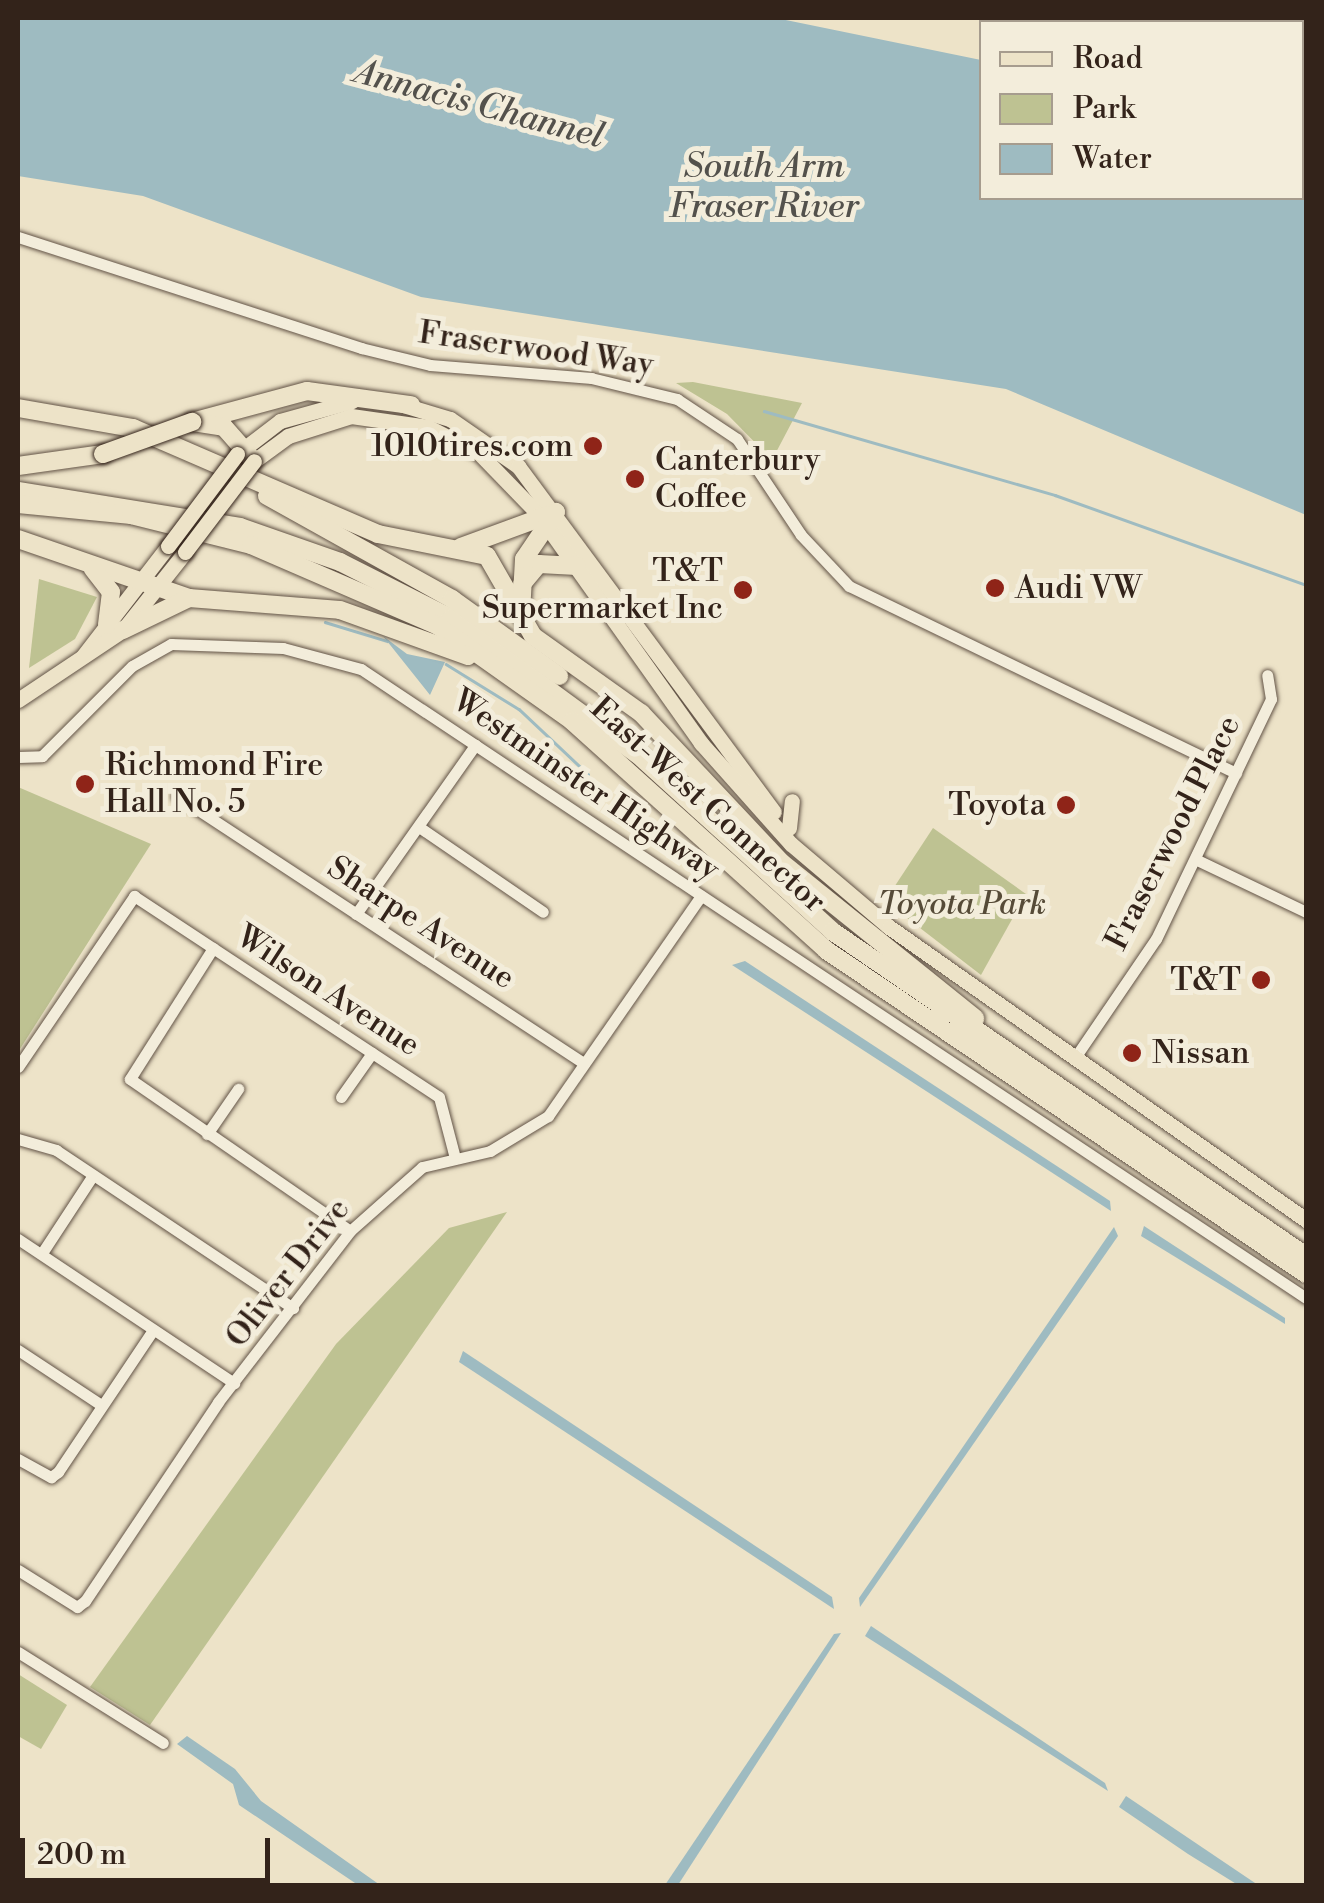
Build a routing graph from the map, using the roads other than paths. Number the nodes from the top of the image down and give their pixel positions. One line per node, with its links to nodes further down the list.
1 (18, 237): 26 (street, Fraserwood Way)
2 (411, 404): 5 (highway); 6 (main road); 10 (main road)
3 (18, 408): 4 (highway)
4 (97, 419): 12 (highway); 24 (highway)
5 (192, 422): 6 (highway); 7 (highway, bridge)
6 (245, 454): 10 (main road); 15 (main road, bridge); 15 (main road, bridge)
7 (18, 466)
8 (18, 490): 24 (highway, East-West Connector)
9 (18, 504): 21 (highway, East-West Connector)
10 (547, 518): 12 (highway); 14 (main road); 16 (highway); 34 (main road)
11 (18, 539): 13 (highway)
12 (460, 547): 19 (highway)
13 (90, 565): 15 (highway); 18 (highway)
14 (577, 566): 16 (highway); 34 (main road)
15 (150, 586): 17 (highway); 18 (main road)
16 (517, 593): 19 (highway)
17 (190, 598): 18 (highway); 21 (highway)
18 (116, 628): 22 (main road)
19 (532, 636): 40 (highway)
20 (1267, 675): 26 (street, Fraserwood Place)
21 (520, 680): 52 (highway, East-West Connector)
22 (18, 700)
23 (475, 744): 25 (street, Westminster Highway); 28 (street); 30 (street, Westminster Highway)
24 (637, 754): 40 (highway, East-West Connector)
25 (18, 756)
26 (1236, 773): 29 (street, Fraserwood Place)
27 (177, 796): 33 (street, Sharpe Avenue)
28 (419, 827): 31 (street); 33 (street)
29 (1196, 859): 32 (street); 37 (street, Fraserwood Place)
30 (702, 896): 38 (street, Oliver Drive); 53 (street, Westminster Highway)
31 (542, 912)
32 (1306, 912)
33 (356, 914): 38 (street, Sharpe Avenue)
34 (908, 938): 37 (main road)
35 (214, 948): 36 (street, Wilson Avenue); 39 (street, Wilson Avenue); 43 (street)
36 (372, 1053): 42 (street); 45 (street, Wilson Avenue)
37 (1074, 1060): 47 (main road)
38 (584, 1063): 45 (street, Oliver Drive)
39 (18, 1067)
40 (1052, 1083): 51 (highway, East-West Connector)
41 (238, 1088): 43 (street)
42 (342, 1097)
43 (207, 1134): 48 (street)
44 (18, 1138): 46 (street)
45 (455, 1158): 48 (street, Oliver Drive)
46 (93, 1175): 50 (street); 54 (street)
47 (1306, 1220)
48 (350, 1231): 54 (street, Oliver Drive)
49 (18, 1240): 50 (street)
50 (42, 1253): 55 (street)
51 (1306, 1256)
52 (1306, 1274)
53 (1306, 1298)
54 (293, 1308): 57 (street, Oliver Drive)
55 (153, 1330): 57 (street); 58 (street)
56 (18, 1350): 58 (street)
57 (234, 1383): 60 (street, Oliver Drive)
58 (101, 1405): 59 (street)
59 (18, 1459)
60 (18, 1570)
61 (18, 1652): 62 (street)
62 (163, 1743)

